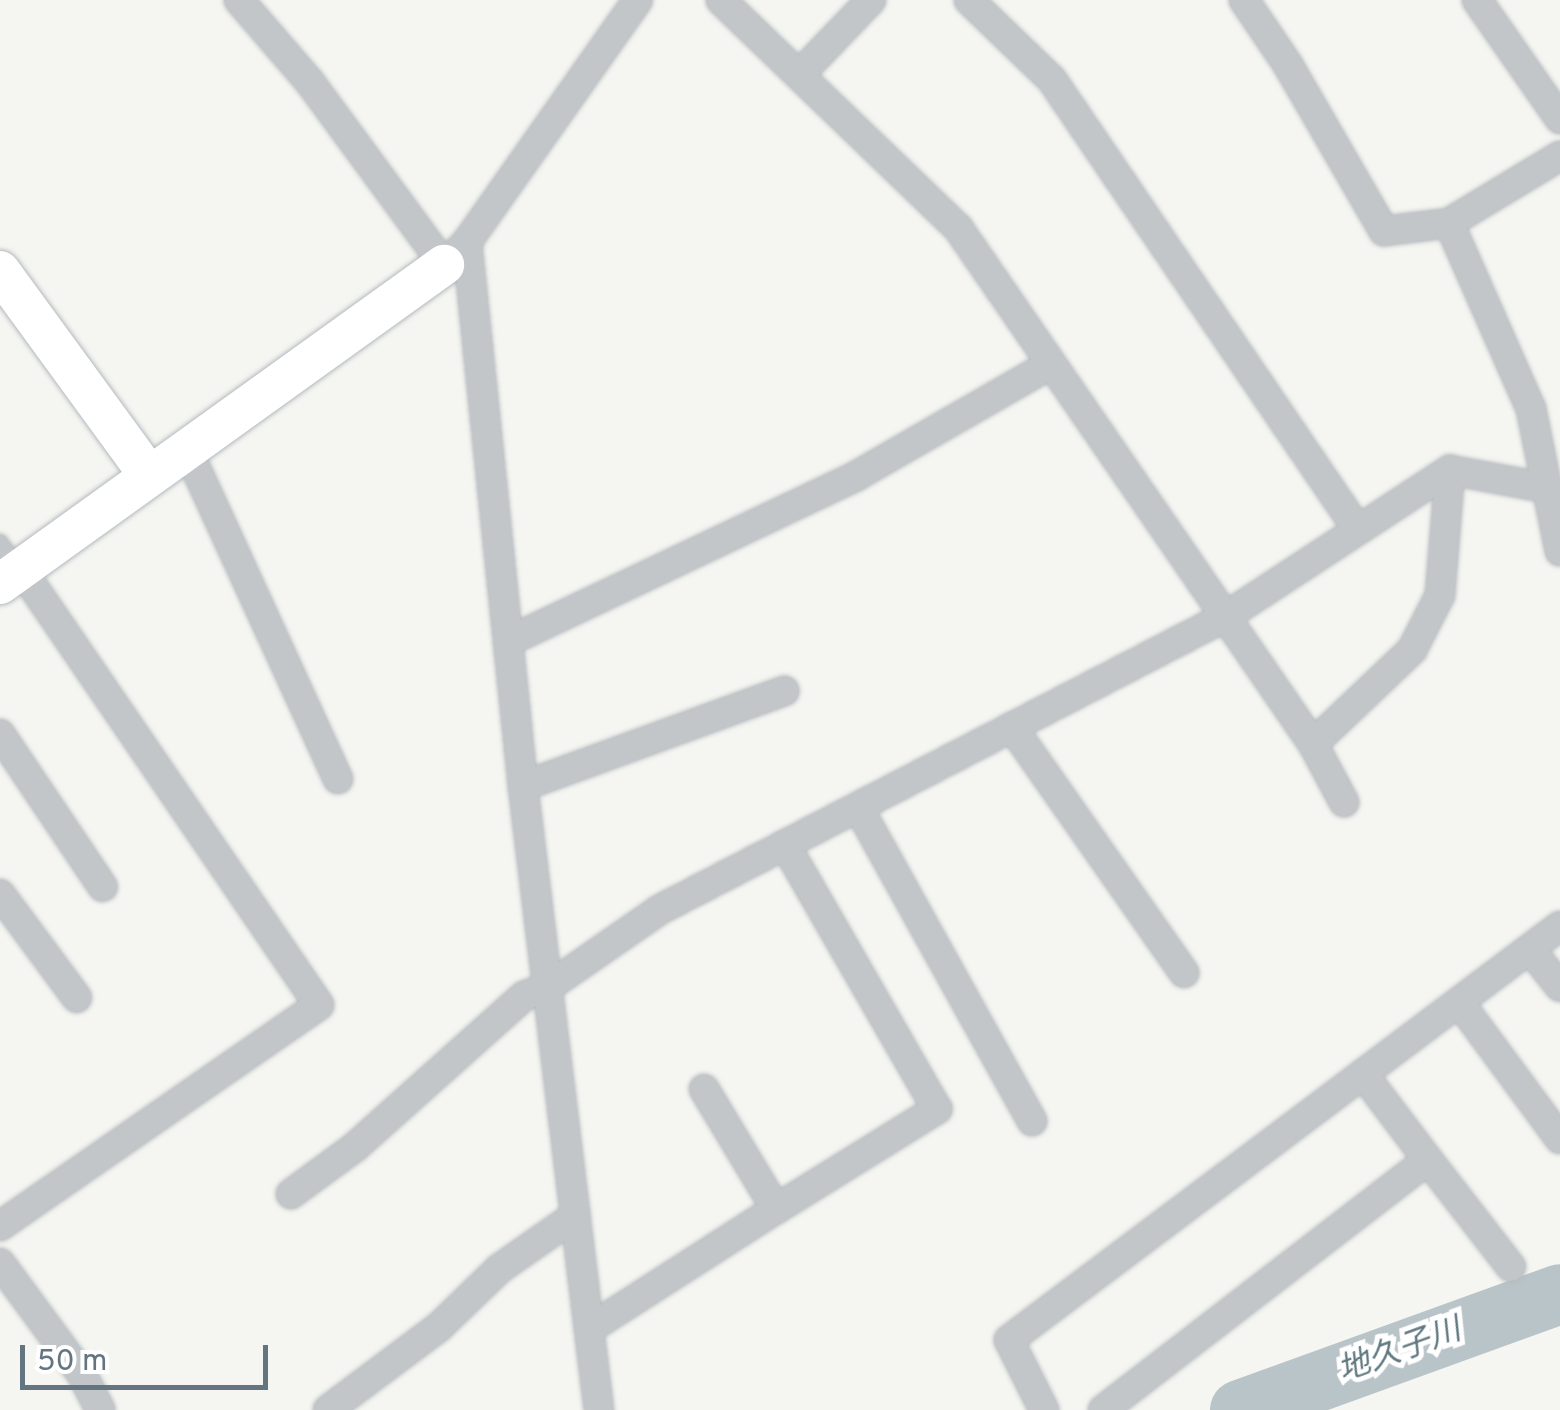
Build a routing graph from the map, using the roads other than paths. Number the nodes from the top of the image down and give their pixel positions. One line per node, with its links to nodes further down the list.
1 (239, 0): 12 (street)
2 (638, 0): 12 (street)
3 (721, 0): 8 (street)
4 (871, 0): 8 (street)
5 (969, 0): 19 (street)
6 (1244, 0): 11 (street)
7 (1477, 0): 9 (street)
8 (801, 73): 14 (street)
9 (1560, 119)
10 (1560, 156): 11 (street)
11 (1448, 224): 18 (street)
12 (456, 254): 15 (street); 23 (street)
13 (0, 271): 17 (street)
14 (1051, 364): 22 (street); 23 (street)
15 (186, 447): 17 (street); 28 (street)
16 (1450, 470): 18 (street); 19 (street); 27 (street)
17 (148, 474): 21 (street)
18 (1546, 488): 20 (street)
19 (1358, 530): 22 (street)
20 (1560, 551)
21 (7, 565): 50 (street)
22 (1226, 617): 25 (street); 27 (street)
23 (511, 640): 29 (street)
24 (784, 691): 29 (street)
25 (1012, 728): 31 (street); 37 (street)
26 (0, 734): 33 (street)
27 (1314, 744): 30 (street)
28 (338, 779)
29 (523, 786): 38 (street)
30 (1344, 802)
31 (858, 807): 32 (street); 44 (street)
32 (785, 845): 38 (street); 48 (street)
33 (103, 888)
34 (0, 894): 40 (street)
35 (1560, 926): 36 (street)
36 (1530, 949): 39 (street); 41 (street)
37 (1184, 973)
38 (548, 987): 47 (street); 49 (street)
39 (1560, 987)
40 (77, 998)
41 (1458, 1002): 42 (street); 45 (street)
42 (1363, 1074): 46 (street); 57 (street)
43 (704, 1090): 48 (street)
44 (1032, 1121)
45 (1560, 1140)
46 (1428, 1160): 52 (street); 58 (street)
47 (291, 1194)
48 (776, 1209): 53 (street)
49 (576, 1216): 53 (street); 55 (street)
50 (0, 1226)
51 (0, 1263): 54 (street)
52 (1512, 1267)
53 (589, 1329): 56 (street)
54 (100, 1410)
55 (328, 1410)
56 (599, 1410)
57 (1044, 1410)
58 (1102, 1410)

